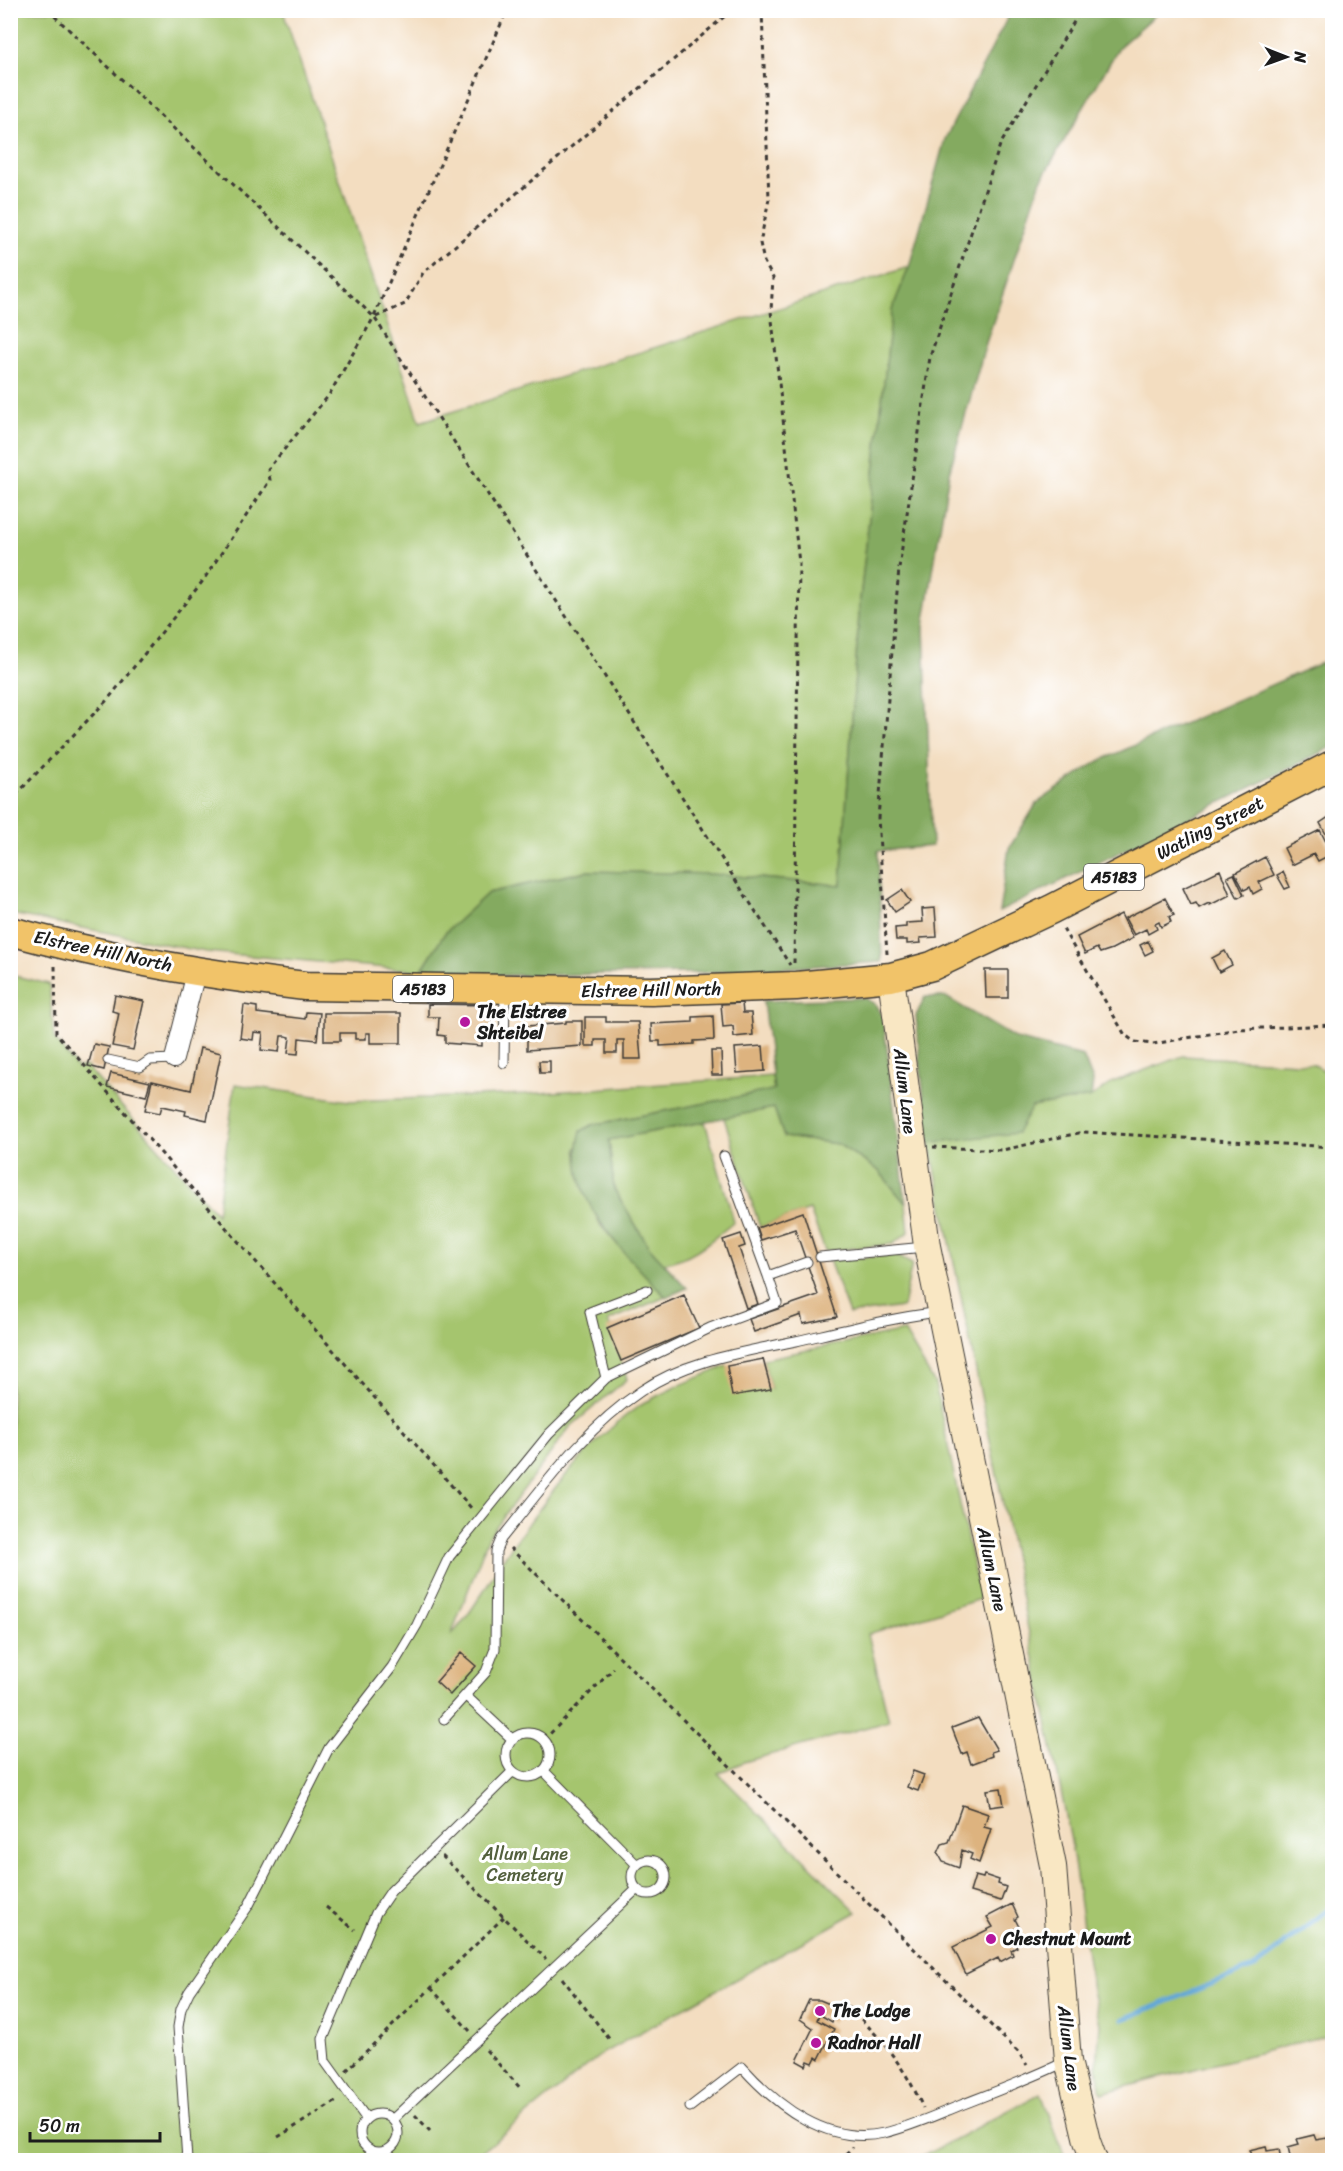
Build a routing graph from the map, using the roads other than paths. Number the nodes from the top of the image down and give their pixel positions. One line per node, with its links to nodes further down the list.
1 (1332, 765): 4 (main road, Watling Street / A5183)
2 (10, 931): 3 (main road, Elstree Hill North / A5183)
3 (197, 969): 5 (main road, Elstree Hill North / A5183); 6 (street, Elstree Hill North)
4 (891, 977): 5 (main road, Elstree Hill North / A5183); 10 (main road, Allum Lane)
5 (505, 991): 8 (lane)
6 (174, 1059): 7 (lane)
7 (108, 1060)
8 (504, 1063)
9 (724, 1156): 13 (lane)
10 (927, 1246): 11 (lane); 15 (main road, Allum Lane)
11 (820, 1257)
12 (807, 1262): 13 (lane)
13 (768, 1276): 16 (lane)
14 (647, 1290): 16 (lane)
15 (939, 1312): 17 (lane); 24 (main road, Allum Lane)
16 (606, 1377): 28 (lane)
17 (466, 1695): 18 (lane); 19 (lane)
18 (444, 1719)
19 (513, 1740): 20 (lane); 21 (lane)
20 (513, 1771): 21 (lane); 26 (lane)
21 (544, 1771): 22 (lane)
22 (637, 1865): 23 (lane); 23 (lane)
23 (637, 1889): 27 (lane)
24 (1068, 2061): 25 (lane); 29 (main road, Allum Lane)
25 (690, 2107)
26 (366, 2118): 27 (lane); 27 (lane)
27 (393, 2120)
28 (186, 2160)
29 (1094, 2160)

